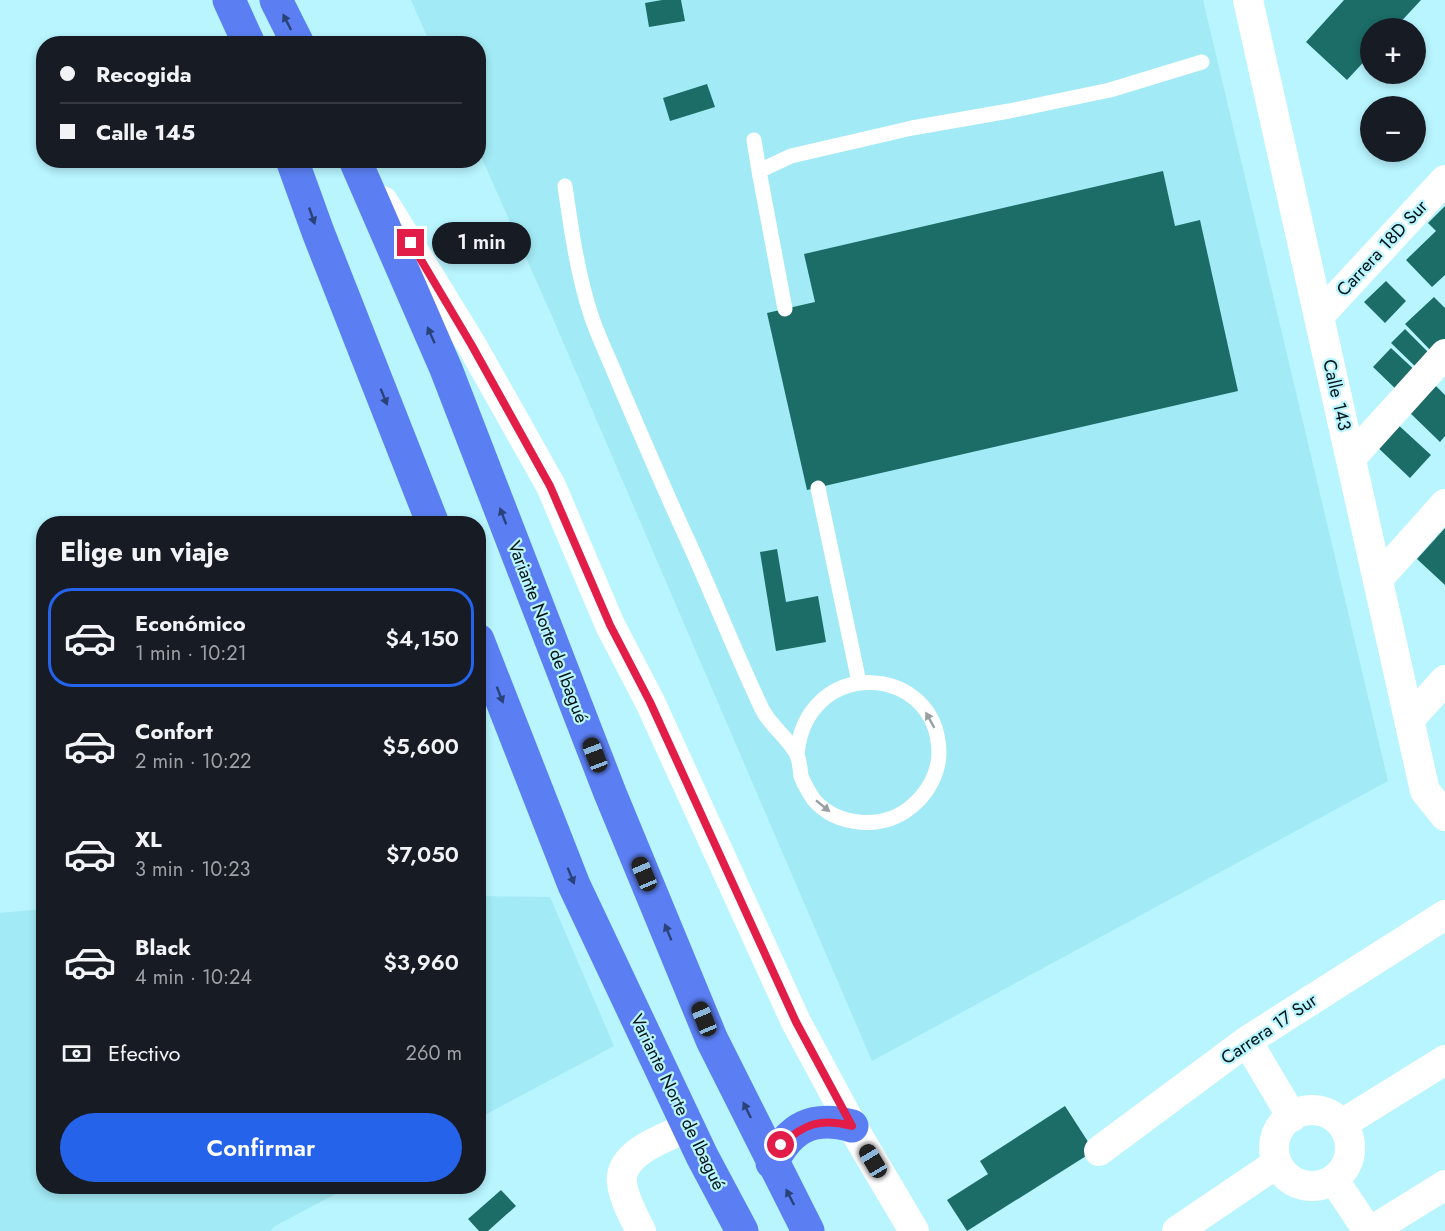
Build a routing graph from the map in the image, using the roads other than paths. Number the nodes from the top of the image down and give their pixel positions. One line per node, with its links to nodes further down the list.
1 (229, 0): 4 (highway)
2 (276, 0): 5 (highway, one-way to 2)
3 (1248, 0): 15 (street, Calle 143)
4 (245, 36)
5 (294, 36)
6 (1202, 62): 11 (lane)
7 (754, 140): 11 (lane)
8 (295, 168): 20 (highway, one-way to 20)
9 (359, 168): 36 (highway, Variante Norte de Ibagué, one-way to 9)
10 (361, 168): 33 (street)
11 (759, 171): 14 (lane)
12 (1445, 180): 15 (street, Carrera 18D Sur)
13 (565, 186): 26 (lane)
14 (785, 309)
15 (1319, 316): 17 (street, Calle 143)
16 (1445, 354): 17 (street)
17 (1351, 458): 21 (street, Calle 143)
18 (818, 488): 24 (lane)
19 (1445, 504): 21 (street)
20 (430, 516)
21 (1378, 579): 25 (street, Calle 143)
22 (486, 660): 34 (highway, Variante Norte de Ibagué, one-way to 34)
23 (1445, 680): 25 (street)
24 (859, 682): 26 (lane); 26 (lane, one-way to 24)
25 (1409, 720): 27 (street, Calle 143)
26 (797, 755)
27 (1445, 816)
28 (1445, 915): 29 (street, Carrera 17 Sur)
29 (1247, 1041): 31 (street); 35 (street, Carrera 17 Sur)
30 (1445, 1060): 32 (street)
31 (1292, 1117): 32 (street); 37 (street)
32 (1342, 1124): 38 (street)
33 (852, 1126): 36 (highway); 43 (street)
34 (688, 1127): 40 (street); 41 (highway, Variante Norte de Ibagué)
35 (1099, 1151)
36 (772, 1163): 42 (highway, Variante Norte de Ibagué, one-way to 36)
37 (1276, 1164): 38 (street); 44 (street)
38 (1334, 1180): 45 (street)
39 (1445, 1185): 45 (street)
40 (641, 1231)
41 (742, 1231)
42 (808, 1231)
43 (914, 1231)
44 (1177, 1231)
45 (1370, 1231)

